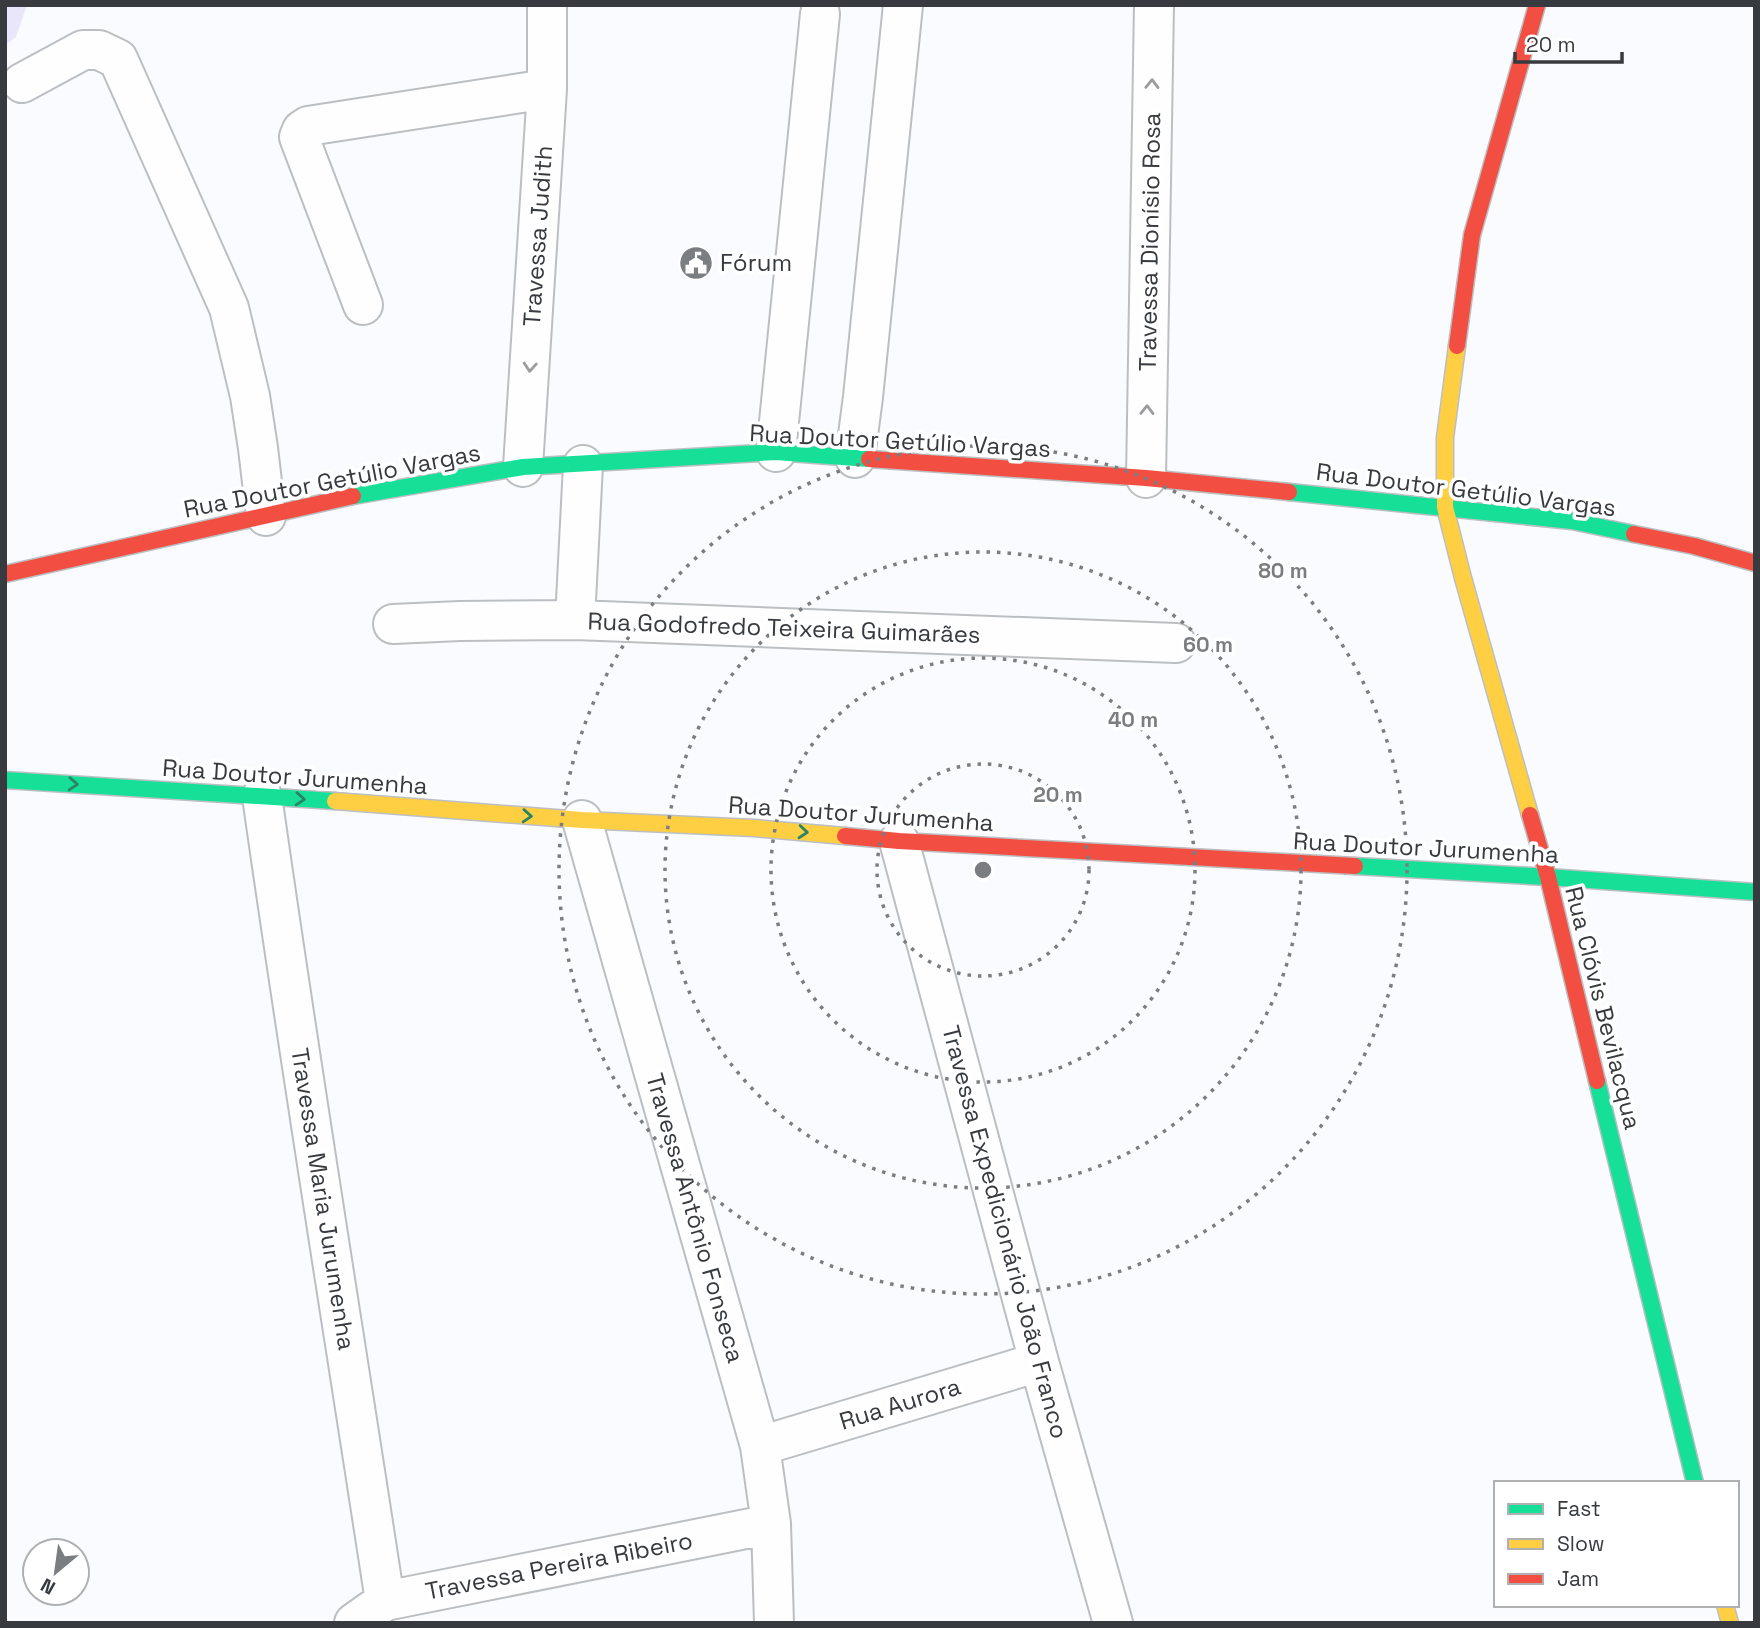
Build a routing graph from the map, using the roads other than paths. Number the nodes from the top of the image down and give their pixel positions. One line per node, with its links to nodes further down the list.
1 (547, 5): 7 (street, Travessa Judith)
2 (902, 5): 10 (street)
3 (1154, 5): 13 (street, Travessa Dionísio Rosa, one-way to 3)
4 (1537, 5): 14 (main road, Rua Clóvis Bevilacqua)
5 (820, 14): 9 (street)
6 (22, 83): 15 (street)
7 (547, 89): 8 (street); 12 (street, Travessa Judith, one-way to 12)
8 (363, 305)
9 (776, 453): 10 (main road, Rua Doutor Getúlio Vargas); 11 (main road, Rua Doutor Getúlio Vargas)
10 (855, 458): 13 (main road, Rua Doutor Getúlio Vargas)
11 (583, 465): 12 (main road, Rua Doutor Getúlio Vargas); 18 (street)
12 (523, 467): 15 (main road, Rua Doutor Getúlio Vargas)
13 (1146, 478): 14 (main road, Rua Doutor Getúlio Vargas)
14 (1445, 507): 16 (main road, Rua Doutor Getúlio Vargas); 25 (main road, Rua Clóvis Bevilacqua)
15 (266, 516): 17 (main road, Rua Doutor Getúlio Vargas)
16 (1755, 562)
17 (5, 575)
18 (575, 620): 19 (street, Rua Godofredo Teixeira Guimarães); 20 (street, Rua Godofredo Teixeira Guimarães)
19 (393, 624)
20 (1176, 643)
21 (5, 780): 22 (main road, Rua Doutor Jurumenha, one-way to 22)
22 (262, 796): 23 (main road, Rua Doutor Jurumenha, one-way to 23); 31 (street, Travessa Maria Jurumenha)
23 (582, 820): 24 (main road, Rua Doutor Jurumenha, one-way to 24); 28 (street, Travessa Antônio Fonseca)
24 (899, 841): 25 (main road, Rua Doutor Jurumenha); 27 (street, Travessa Expedicionário João Franco)
25 (1548, 877): 26 (main road, Rua Doutor Jurumenha); 29 (main road, Rua Clóvis Bevilacqua)
26 (1755, 892)
27 (1039, 1362): 28 (street, Rua Aurora); 34 (street, Travessa Expedicionário João Franco)
28 (760, 1446): 30 (street, Travessa Antônio Fonseca)
29 (1695, 1481)
30 (771, 1524): 31 (street, Travessa Pereira Ribeiro); 33 (street, Travessa Antônio Fonseca)
31 (384, 1601): 32 (street, Travessa Pereira Ribeiro)
32 (354, 1623)
33 (774, 1623)
34 (1113, 1623)

